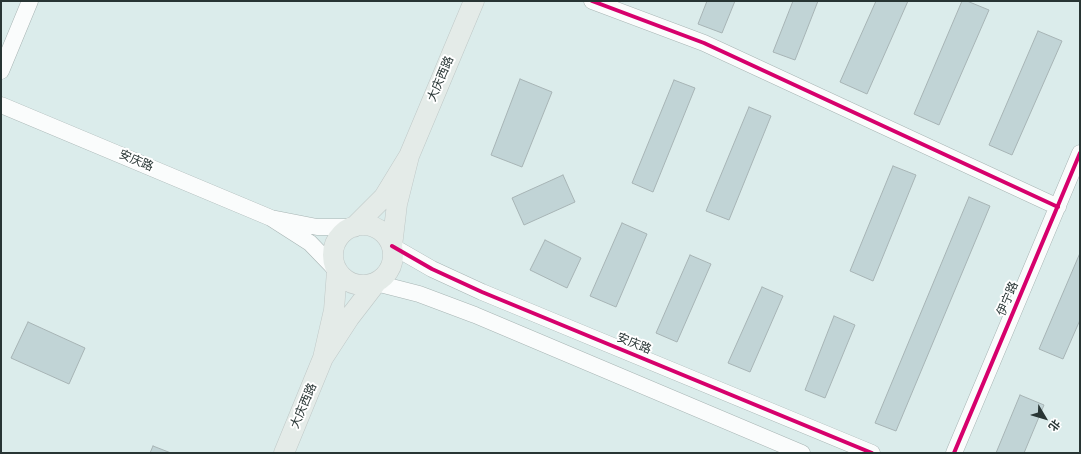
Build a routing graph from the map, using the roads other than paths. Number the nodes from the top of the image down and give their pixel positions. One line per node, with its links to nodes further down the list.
1 (30, 1): 4 (street)
2 (474, 1): 7 (main road, 大庆西路)
3 (592, 1): 8 (street)
4 (1, 71)
5 (1, 105): 9 (street, 安庆路)
6 (1080, 153): 8 (street, 伊宁路)
7 (409, 156): 10 (main road); 11 (main road)
8 (1058, 206): 18 (street, 伊宁路)
9 (271, 218): 10 (street); 12 (street)
10 (354, 227): 11 (main road); 12 (main road)
11 (392, 246): 13 (main road); 17 (street, 安庆路)
12 (337, 272): 13 (main road); 14 (main road)
13 (376, 283): 14 (main road); 16 (street)
14 (324, 358): 15 (main road, 大庆西路)
15 (284, 453)
16 (802, 453)
17 (872, 453)
18 (954, 453)

